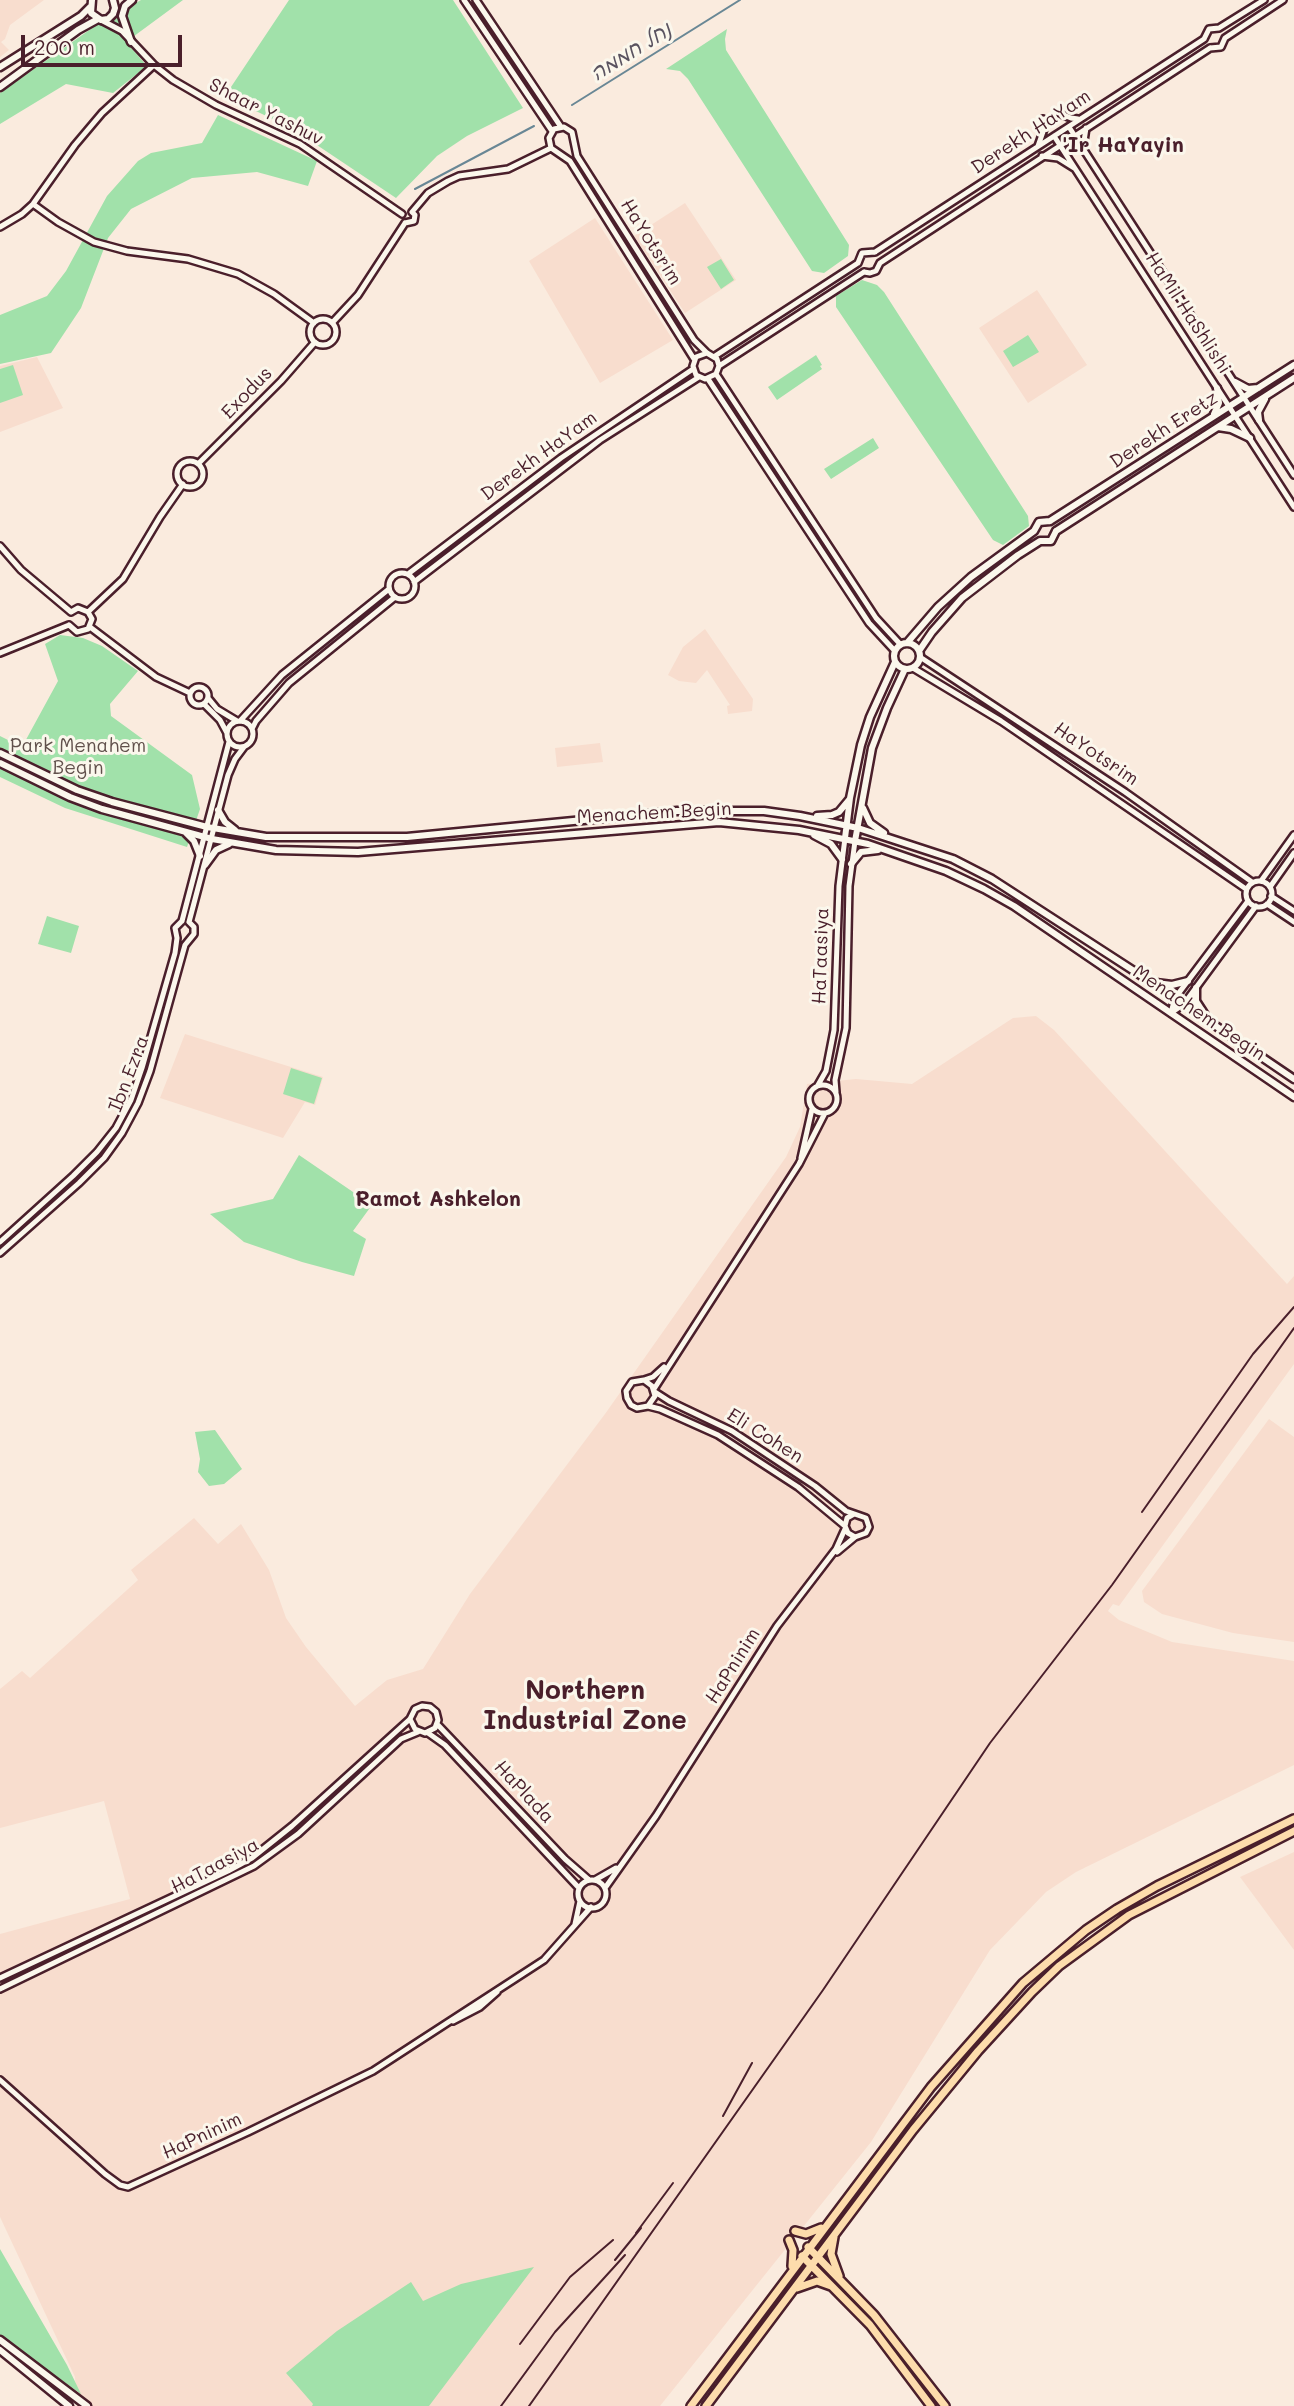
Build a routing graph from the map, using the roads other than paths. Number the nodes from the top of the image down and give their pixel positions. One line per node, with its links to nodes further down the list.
1 (122, 0): 8 (main road)
2 (132, 0): 14 (main road)
3 (464, 0): 25 (street)
4 (476, 0): 22 (street)
5 (1264, 0): 10 (street)
6 (1283, 0): 12 (street)
7 (91, 3): 9 (main road); 17 (main road)
8 (114, 6): 9 (main road); 11 (street, Shaar Yashuv)
9 (99, 20): 11 (street, Shaar Yashuv); 18 (main road)
10 (1219, 29): 12 (street); 13 (street)
11 (122, 31): 14 (street, Shaar Yashuv)
12 (1225, 38): 15 (street)
13 (1204, 39): 15 (street); 20 (street, Derekh HaYam)
14 (131, 42): 16 (street, Shaar Yashuv)
15 (1210, 48): 24 (street, Derekh HaYam)
16 (154, 65): 36 (street); 38 (street, Shaar Yashuv)
17 (0, 67)
18 (0, 87)
19 (1060, 114): 20 (street)
20 (1082, 118): 23 (street, Derekh HaYam)
21 (1043, 119): 30 (street)
22 (561, 127): 25 (street); 29 (street)
23 (1069, 127): 26 (street, HaMil HaShlishi); 27 (street, Derekh HaYam)
24 (1086, 128): 26 (street, Derekh HaYam); 32 (street)
25 (552, 131): 31 (street)
26 (1074, 135): 28 (street, Derekh HaYam); 32 (street, HaMil HaShlishi)
27 (1054, 136): 28 (street, HaMil HaShlishi); 30 (street, Derekh HaYam)
28 (1060, 144): 34 (street, Derekh HaYam); 35 (street, HaMil HaShlishi)
29 (574, 145): 33 (street); 48 (street, HaYotsrim)
30 (1038, 147): 41 (street, Derekh HaYam)
31 (551, 148): 33 (street); 37 (street)
32 (1083, 148): 58 (street, HaMil HaShlishi)
33 (562, 154): 50 (street, HaYotsrim)
34 (1042, 156): 35 (street, Derekh HaYam); 43 (street, Derekh HaYam)
35 (1076, 170): 59 (street, HaMil HaShlishi)
36 (33, 204): 40 (street); 46 (street)
37 (412, 212): 38 (street); 39 (street)
38 (402, 214): 39 (street)
39 (405, 223): 45 (street)
40 (0, 228)
41 (875, 252): 42 (street); 43 (street)
42 (858, 263): 44 (street); 49 (street)
43 (880, 263): 44 (street)
44 (864, 272): 52 (street)
45 (332, 323): 46 (street); 47 (street)
46 (314, 324): 47 (street)
47 (315, 342): 70 (street, Exodus)
48 (707, 353): 49 (street); 50 (street)
49 (715, 356): 52 (street)
50 (694, 359): 53 (street)
51 (1294, 365): 60 (main road, Derekh Eretz)
52 (719, 366): 54 (street)
53 (693, 369): 55 (street); 79 (street, Derekh HaYam)
54 (716, 374): 57 (street); 87 (street)
55 (699, 377): 57 (street); 80 (street, Derekh HaYam)
56 (1294, 378): 61 (main road, Derekh Eretz)
57 (708, 379): 88 (street)
58 (1235, 382): 60 (main road); 62 (street, HaMil HaShlishi)
59 (1217, 388): 64 (street, HaMil HaShlishi); 66 (main road)
60 (1260, 388): 62 (main road, Derekh Eretz)
61 (1267, 395): 63 (main road, Derekh Eretz); 67 (main road)
62 (1245, 398): 63 (street, HaMil HaShlishi); 64 (main road, Derekh Eretz)
63 (1250, 406): 65 (main road, Derekh Eretz); 67 (street, HaMil HaShlishi)
64 (1229, 407): 65 (street, HaMil HaShlishi); 66 (main road, Derekh Eretz)
65 (1235, 415): 68 (main road, Derekh Eretz); 69 (street, HaMil HaShlishi)
66 (1211, 419): 74 (main road, Derekh Eretz)
67 (1259, 420): 71 (street, HaMil HaShlishi)
68 (1216, 428): 69 (main road); 76 (main road, Derekh Eretz)
69 (1250, 438): 73 (street, HaMil HaShlishi)
70 (198, 464): 72 (street); 72 (street)
71 (1294, 475)
72 (183, 484): 84 (street)
73 (1294, 507)
74 (1050, 521): 75 (main road); 76 (main road)
75 (1034, 531): 77 (main road); 87 (main road)
76 (1056, 531): 77 (main road)
77 (1040, 541): 90 (main road)
78 (0, 546): 83 (street)
79 (408, 574): 80 (street); 81 (street)
80 (414, 582): 82 (street)
81 (389, 589): 82 (street); 96 (street)
82 (395, 597): 97 (street)
83 (71, 612): 84 (street); 85 (street)
84 (88, 612): 86 (street)
85 (69, 625): 86 (street); 89 (street)
86 (90, 627): 93 (street)
87 (904, 643): 88 (main road); 90 (main road)
88 (894, 650): 91 (main road)
89 (0, 653)
90 (919, 654): 92 (main road); 126 (street, HaYotsrim)
91 (895, 662): 92 (main road); 103 (main road)
92 (909, 668): 104 (main road); 128 (street, HaYotsrim)
93 (190, 692): 94 (street); 95 (street)
94 (208, 698): 95 (street); 96 (street)
95 (204, 704): 98 (street)
96 (239, 721): 97 (street); 98 (street)
97 (253, 729): 100 (street)
98 (227, 733): 99 (street)
99 (229, 741): 100 (street); 108 (street)
100 (244, 747): 105 (street)
101 (0, 752): 108 (main road, Menachem Begin)
102 (0, 763): 111 (main road, Menachem Begin)
103 (850, 798): 106 (main road); 107 (main road)
104 (862, 803): 109 (main road); 116 (main road)
105 (218, 810): 108 (street); 112 (main road)
106 (800, 816): 107 (main road, Menachem Begin); 112 (main road, Menachem Begin)
107 (846, 825): 109 (main road, Menachem Begin); 115 (main road, HaTaasiya)
108 (211, 827): 112 (main road, Menachem Begin); 114 (street)
109 (858, 828): 116 (main road, Menachem Begin); 117 (main road)
110 (799, 830): 115 (main road, Menachem Begin); 118 (main road, Menachem Begin); 122 (main road)
111 (185, 832): 114 (main road, Menachem Begin); 121 (main road)
112 (243, 834)
113 (1294, 835): 125 (street)
114 (208, 838): 118 (main road, Menachem Begin); 121 (street); 123 (street)
115 (845, 838): 117 (main road, Menachem Begin); 122 (street, HaTaasiya)
116 (892, 838): 140 (main road, Menachem Begin)
117 (855, 841): 119 (main road, Menachem Begin); 124 (street, HaTaasiya)
118 (238, 844): 123 (main road)
119 (894, 852): 124 (main road); 144 (main road, Menachem Begin)
120 (1294, 853): 127 (street)
121 (200, 856): 134 (street)
122 (842, 859): 147 (street, HaTaasiya)
123 (205, 864): 135 (street)
124 (851, 864): 148 (street, HaTaasiya)
125 (1261, 881): 126 (street); 127 (street)
126 (1252, 882): 128 (street)
127 (1270, 887): 129 (street)
128 (1246, 889): 130 (street)
129 (1271, 896): 131 (street); 133 (street)
130 (1248, 901): 132 (street); 139 (street)
131 (1267, 904): 132 (street); 136 (street)
132 (1256, 906): 141 (street)
133 (1294, 911)
134 (182, 921): 135 (street); 137 (street)
135 (190, 922): 138 (street)
136 (1294, 922)
137 (177, 937): 138 (street); 153 (street, Ibn Ezra)
138 (187, 940): 154 (street, Ibn Ezra)
139 (1188, 981): 140 (main road); 142 (street)
140 (1151, 982): 142 (main road, Menachem Begin)
141 (1196, 988): 143 (street); 145 (main road)
142 (1175, 998): 143 (main road, Menachem Begin); 144 (street)
143 (1184, 1004): 144 (street); 145 (main road, Menachem Begin)
144 (1171, 1013): 149 (main road, Menachem Begin)
145 (1214, 1024): 146 (main road, Menachem Begin)
146 (1294, 1079)
147 (818, 1085): 148 (street); 150 (street)
148 (836, 1092): 151 (street)
149 (1294, 1097)
150 (812, 1109): 151 (street); 152 (street)
151 (825, 1113): 152 (street)
152 (799, 1164): 155 (street)
153 (0, 1242)
154 (0, 1253)
155 (671, 1360): 156 (street); 157 (street)
156 (644, 1380): 157 (street); 158 (street)
157 (654, 1390): 158 (street); 159 (street, Eli Cohen)
158 (648, 1406): 160 (street, Eli Cohen)
159 (854, 1514): 160 (street); 161 (street)
160 (845, 1527): 161 (street); 162 (street, HaPninim)
161 (855, 1537): 162 (street, HaPninim)
162 (832, 1556): 169 (street, HaPninim)
163 (411, 1719): 164 (street); 165 (street); 176 (street, HaTaasiya)
164 (438, 1724): 166 (street); 170 (street, HaPlada)
165 (418, 1731): 166 (street); 177 (street, HaTaasiya)
166 (428, 1733): 171 (street, HaPlada)
167 (1294, 1819): 179 (highway)
168 (1294, 1831): 181 (highway)
169 (619, 1866): 170 (street, HaPninim); 172 (street, HaPninim)
170 (592, 1880): 171 (street); 172 (street)
171 (579, 1888): 173 (street)
172 (605, 1888): 174 (street)
173 (580, 1901): 174 (street); 175 (street, HaPninim)
174 (591, 1908): 175 (street, HaPninim)
175 (574, 1927): 178 (street, HaPninim)
176 (0, 1978)
177 (0, 1989)
178 (0, 2080)
179 (825, 2226): 180 (highway); 183 (highway)
180 (795, 2231)
181 (834, 2236): 185 (highway); 188 (highway)
182 (789, 2240): 187 (highway)
183 (808, 2248): 184 (highway); 185 (highway)
184 (802, 2256): 186 (highway); 187 (highway)
185 (818, 2257): 186 (highway); 188 (highway)
186 (812, 2266): 189 (highway); 190 (highway)
187 (791, 2270): 195 (highway)
188 (840, 2279): 198 (highway)
189 (836, 2288): 190 (highway); 197 (highway)
190 (793, 2290): 196 (highway)
191 (0, 2340): 194 (main road)
192 (0, 2350): 193 (main road)
193 (69, 2406)
194 (87, 2406)
195 (691, 2406)
196 (706, 2406)
197 (930, 2406)
198 (945, 2406)

